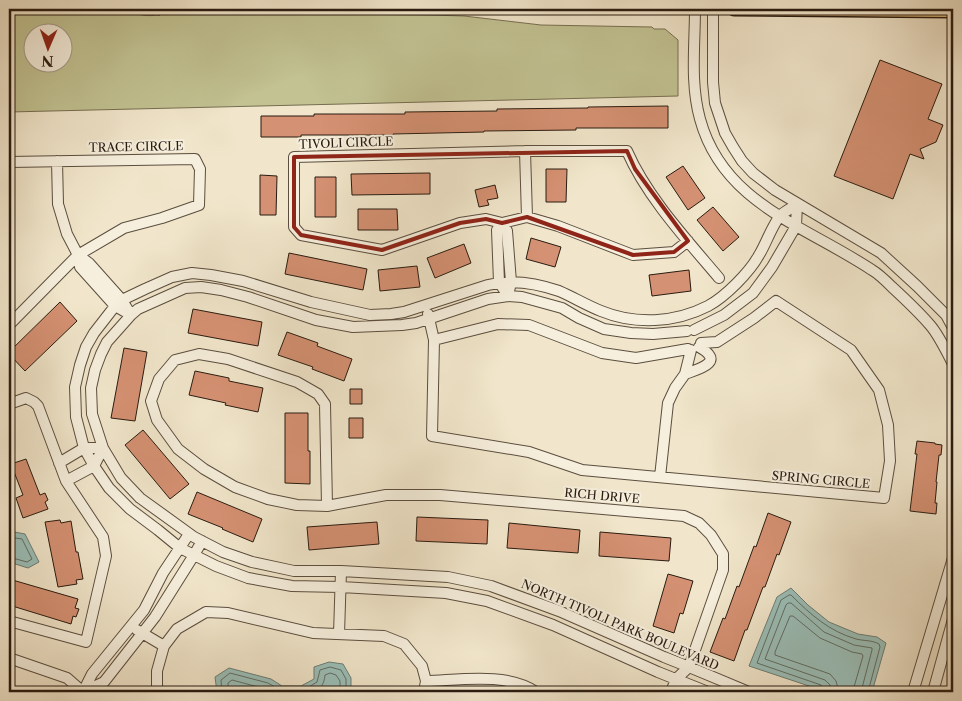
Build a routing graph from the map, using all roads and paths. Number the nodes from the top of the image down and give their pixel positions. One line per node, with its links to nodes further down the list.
1 (695, 9): 9 (street)
2 (713, 9): 8 (street)
3 (734, 9): 4 (main road)
4 (953, 11)
5 (525, 151): 10 (street); 11 (street, TIVOLI CIRCLE); 13 (street, TIVOLI CIRCLE)
6 (57, 161): 7 (street, TRACE CIRCLE); 14 (street); 14 (street, TRACE CIRCLE)
7 (9, 162)
8 (797, 204): 9 (street); 12 (street); 25 (street)
9 (780, 215): 12 (street); 21 (street)
10 (527, 217): 11 (street, TIVOLI CIRCLE); 13 (street, TIVOLI CIRCLE)
11 (502, 223): 16 (street); 17 (street)
12 (796, 226): 26 (street); 29 (street)
13 (688, 241): 15 (street, TIVOLI CIRCLE)
14 (78, 255): 19 (street); 24 (street, TRACE CIRCLE)
15 (719, 278)
16 (499, 282): 17 (street); 18 (street); 20 (street)
17 (511, 282): 18 (street); 21 (street)
18 (508, 296): 23 (street, NORTH TIVOLI PARK BOULEVARD); 26 (street, NORTH TIVOLI PARK BOULEVARD)
19 (119, 303): 20 (street); 22 (street); 32 (street)
20 (426, 304): 23 (street, SPRING CIRCLE)
21 (686, 315): 26 (street)
22 (131, 316): 23 (street, NORTH TIVOLI PARK BOULEVARD); 33 (street, NORTH TIVOLI PARK BOULEVARD)
23 (429, 319): 27 (street, SPRING CIRCLE)
24 (9, 325)
25 (953, 328)
26 (690, 330): 28 (street); 28 (street)
27 (434, 340): 28 (street, SPRING CIRCLE); 36 (street, SPRING CIRCLE)
28 (695, 347): 30 (street); 30 (street); 36 (street, SPRING CIRCLE)
29 (953, 364)
30 (685, 374): 36 (street)
31 (9, 404): 34 (street)
32 (84, 448): 33 (street); 34 (street); 35 (street)
33 (103, 448): 35 (street); 39 (street, NORTH TIVOLI PARK BOULEVARD)
34 (59, 463): 37 (street)
35 (94, 466): 37 (street); 41 (street)
36 (660, 477)
37 (66, 481): 48 (street)
38 (327, 506): 38 (street, RICH DRIVE); 55 (street, RICH DRIVE)
39 (189, 534): 40 (street, NORTH TIVOLI PARK BOULEVARD); 41 (street)
40 (202, 541): 42 (street); 44 (street, NORTH TIVOLI PARK BOULEVARD)
41 (180, 548): 42 (street); 50 (street)
42 (194, 555): 45 (street); 51 (street)
43 (953, 558): 66 (street)
44 (341, 571): 45 (street); 46 (street, NORTH TIVOLI PARK BOULEVARD)
45 (341, 587): 49 (street); 52 (street)
46 (546, 606): 49 (street); 55 (street, NORTH TIVOLI PARK BOULEVARD)
47 (953, 619): 67 (street)
48 (9, 621)
49 (541, 621): 56 (street)
50 (132, 626): 51 (street); 59 (street)
51 (141, 634): 53 (street); 59 (street)
52 (338, 634): 53 (street); 57 (street)
53 (164, 646): 60 (street)
54 (9, 658): 59 (street)
55 (689, 667): 56 (street, RICH DRIVE); 58 (street); 65 (street, NORTH TIVOLI PARK BOULEVARD)
56 (676, 679): 58 (street); 63 (street)
57 (426, 681): 61 (street); 62 (street)
58 (689, 689): 64 (street)
59 (83, 692)
60 (157, 692)
61 (424, 692)
62 (536, 692)
63 (671, 692)
64 (708, 692)
65 (749, 692)
66 (913, 692)
67 (933, 692)

